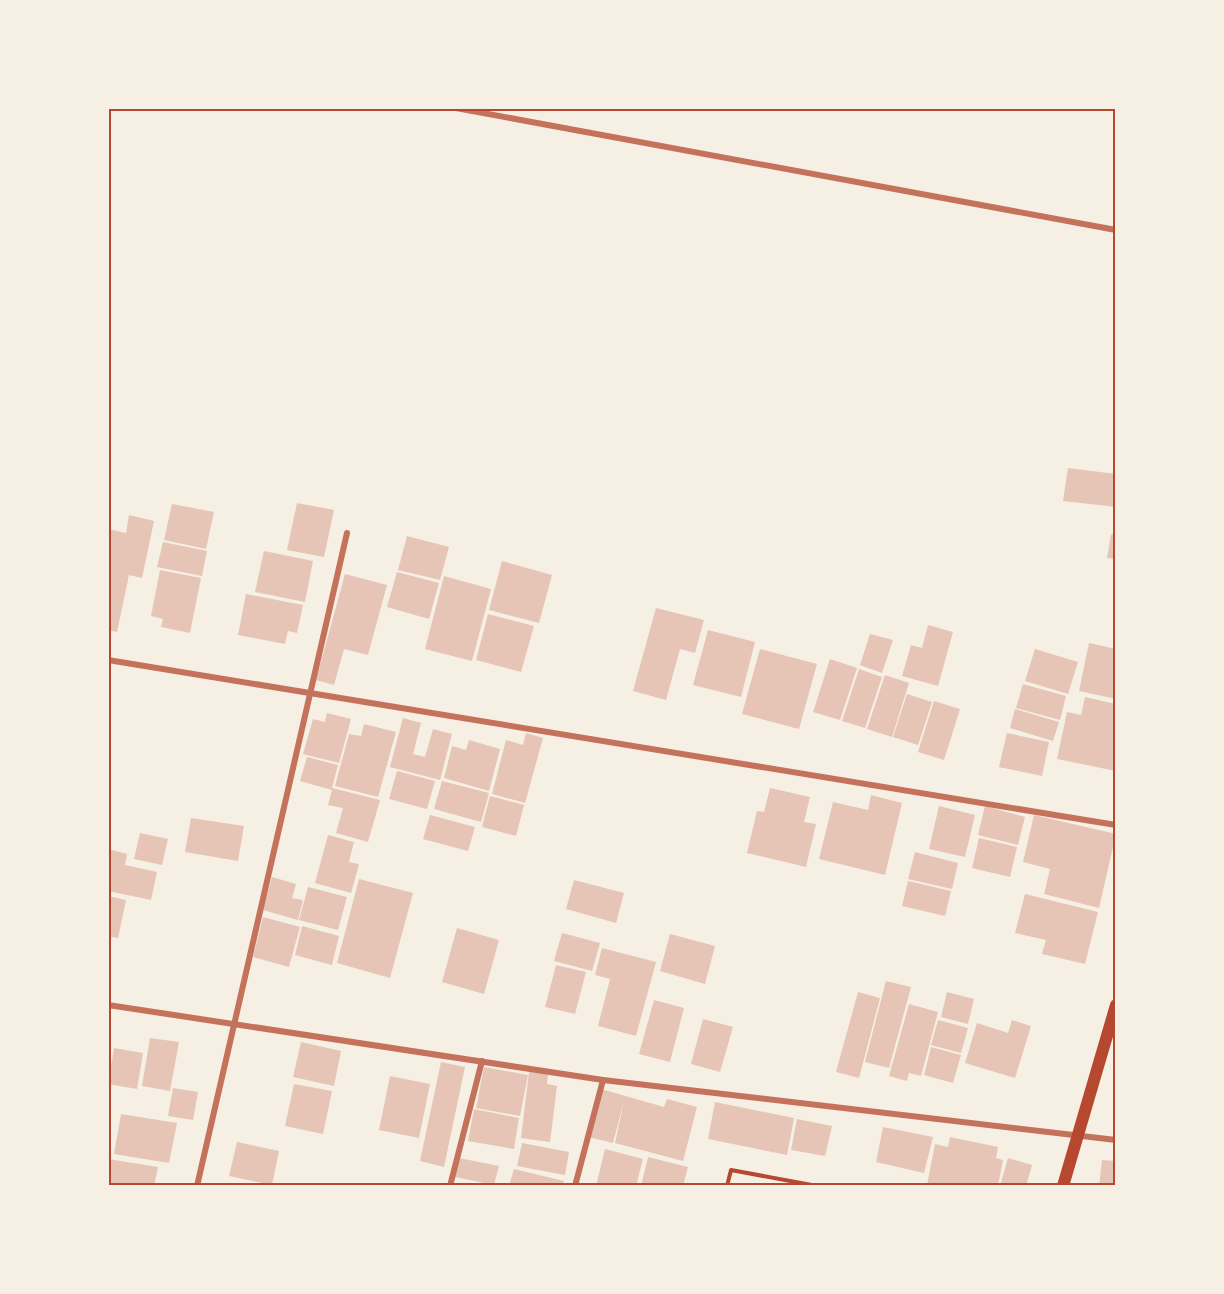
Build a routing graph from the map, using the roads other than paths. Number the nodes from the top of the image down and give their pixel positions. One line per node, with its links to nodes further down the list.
1 (456, 108): 2 (street)
2 (1116, 230)
3 (347, 533): 5 (street)
4 (108, 660): 5 (street)
5 (311, 693): 6 (street); 9 (street)
6 (1116, 825)
7 (108, 1005): 9 (street)
8 (1116, 1005): 12 (main road)
9 (233, 1024): 10 (street); 14 (street)
10 (482, 1061): 11 (street); 15 (street)
11 (603, 1080): 12 (street); 16 (street)
12 (1077, 1135): 13 (street); 17 (main road)
13 (1116, 1140)
14 (196, 1186)
15 (450, 1186)
16 (575, 1186)
17 (1063, 1186)

